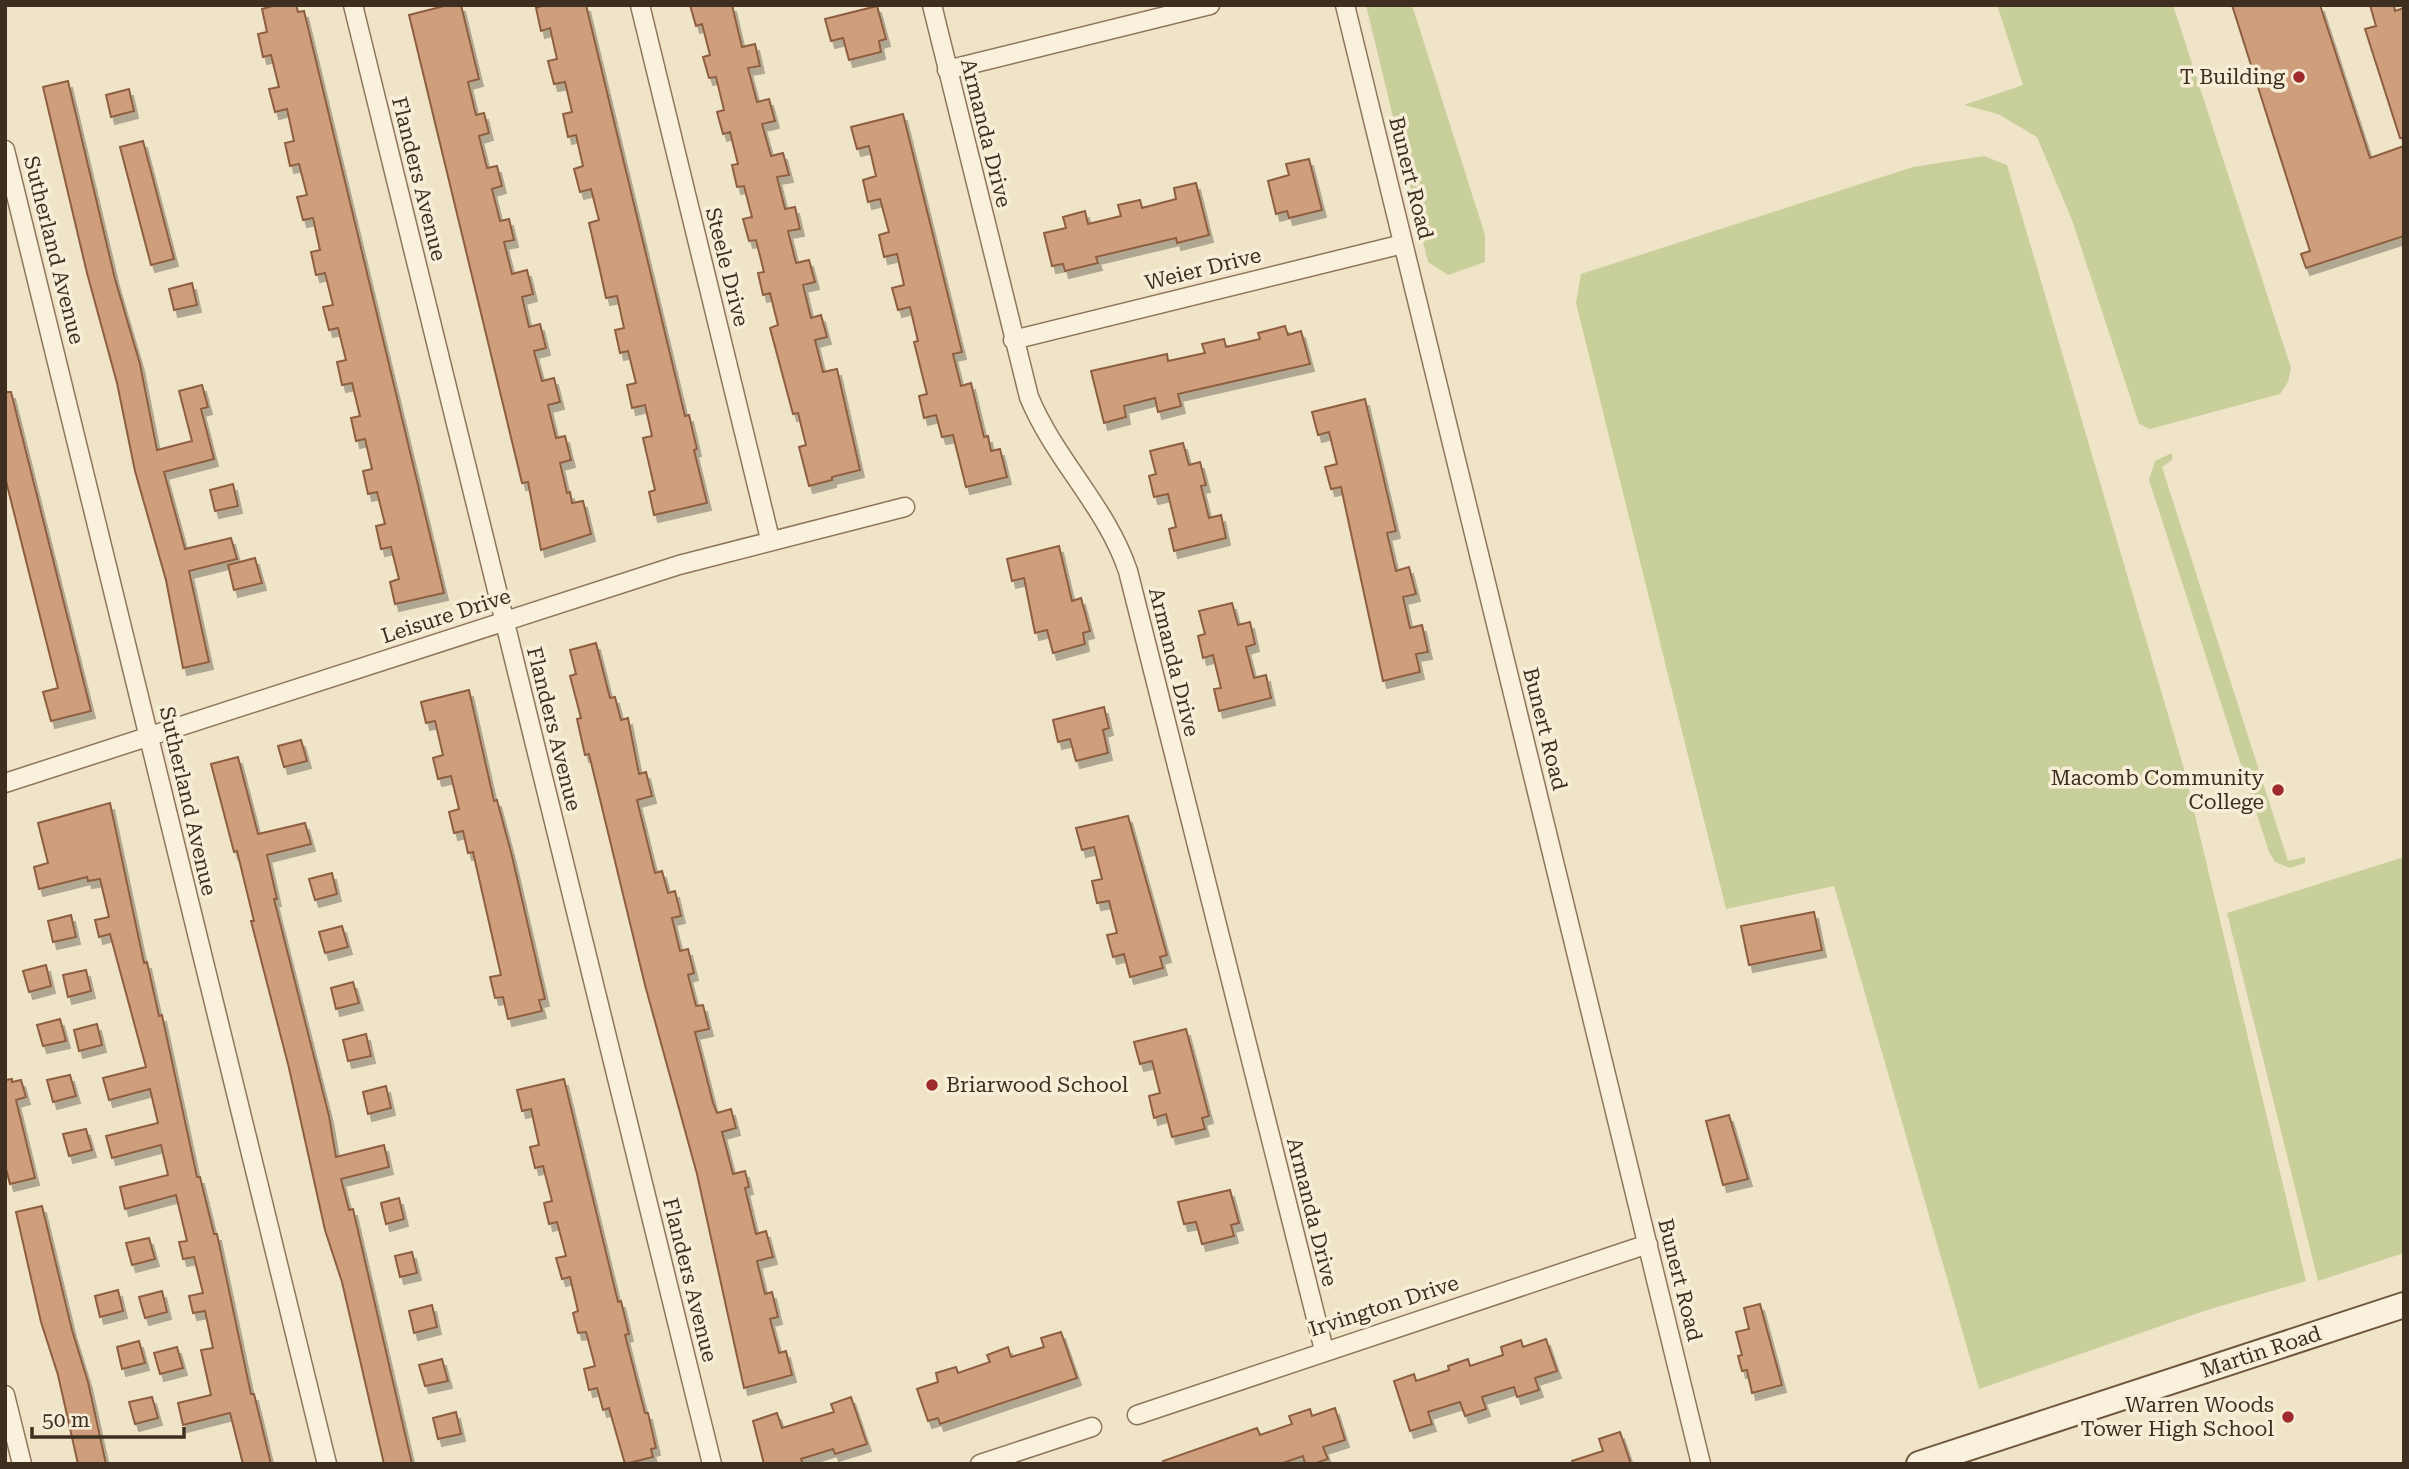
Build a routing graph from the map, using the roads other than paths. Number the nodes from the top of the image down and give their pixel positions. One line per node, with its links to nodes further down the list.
1 (353, 5): 12 (street, Flanders Avenue)
2 (640, 5): 11 (street, Steele Drive)
3 (932, 5): 6 (street, Armanda Drive)
4 (1210, 5): 6 (street)
5 (1345, 5): 8 (street, Bunert Road)
6 (947, 70): 9 (street, Armanda Drive)
7 (5, 149): 13 (street, Sutherland Avenue)
8 (1403, 244): 9 (street, Weier Drive); 15 (street, Bunert Road)
9 (1013, 340): 17 (street, Armanda Drive)
10 (905, 507): 11 (street, Leisure Drive)
11 (770, 539): 12 (street, Leisure Drive)
12 (505, 621): 13 (street, Leisure Drive); 23 (street, Flanders Avenue)
13 (150, 736): 14 (street, Leisure Drive); 22 (street, Sutherland Avenue)
14 (5, 783)
15 (1647, 1244): 17 (street, Irvington Drive); 25 (street, Bunert Road)
16 (2404, 1305): 26 (street, Martin Road)
17 (1324, 1350): 19 (street, Irvington Drive)
18 (5, 1395): 21 (street)
19 (1137, 1415)
20 (1093, 1427): 24 (street)
21 (22, 1464)
22 (327, 1464)
23 (712, 1464)
24 (980, 1464)
25 (1701, 1464)
26 (1919, 1464)

